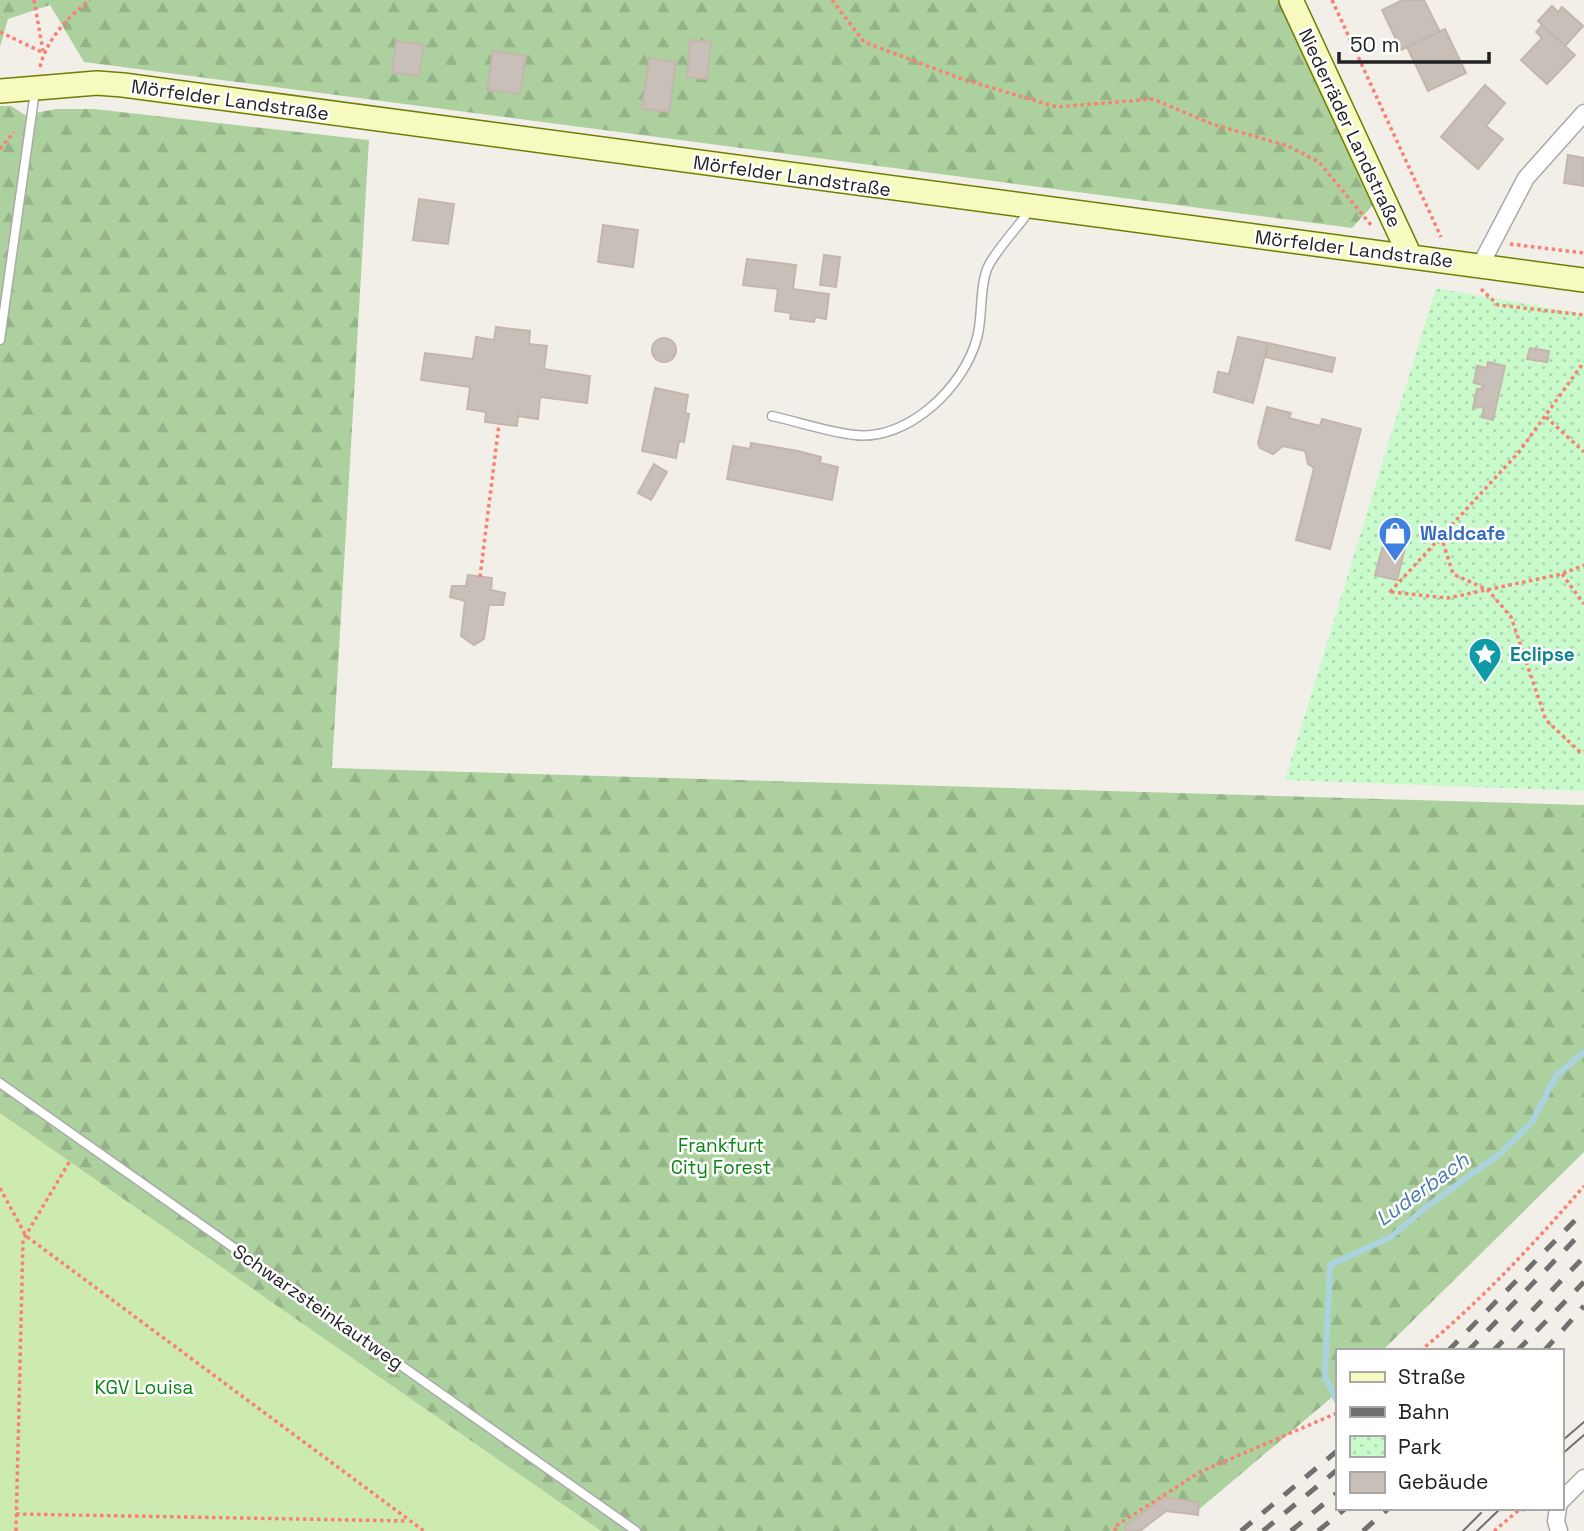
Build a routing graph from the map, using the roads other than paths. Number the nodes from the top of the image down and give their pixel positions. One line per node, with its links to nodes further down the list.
1 (1291, 0): 6 (main road, Niederräder Landstraße)
2 (38, 77): 3 (main road, Mörfelder Landstraße); 5 (main road, Mörfelder Landstraße); 9 (lane)
3 (0, 91)
4 (1584, 113): 7 (street)
5 (1031, 208): 6 (main road, Mörfelder Landstraße); 10 (lane)
6 (1410, 257): 7 (main road, Mörfelder Landstraße)
7 (1479, 276): 8 (main road, Mörfelder Landstraße)
8 (1584, 280)
9 (0, 340)
10 (772, 416)
11 (0, 1083): 15 (lane, Schwarzsteinkautweg)
12 (1584, 1478): 13 (street)
13 (1563, 1500)
14 (1558, 1510): 16 (street)
15 (636, 1531)
16 (1559, 1531)

